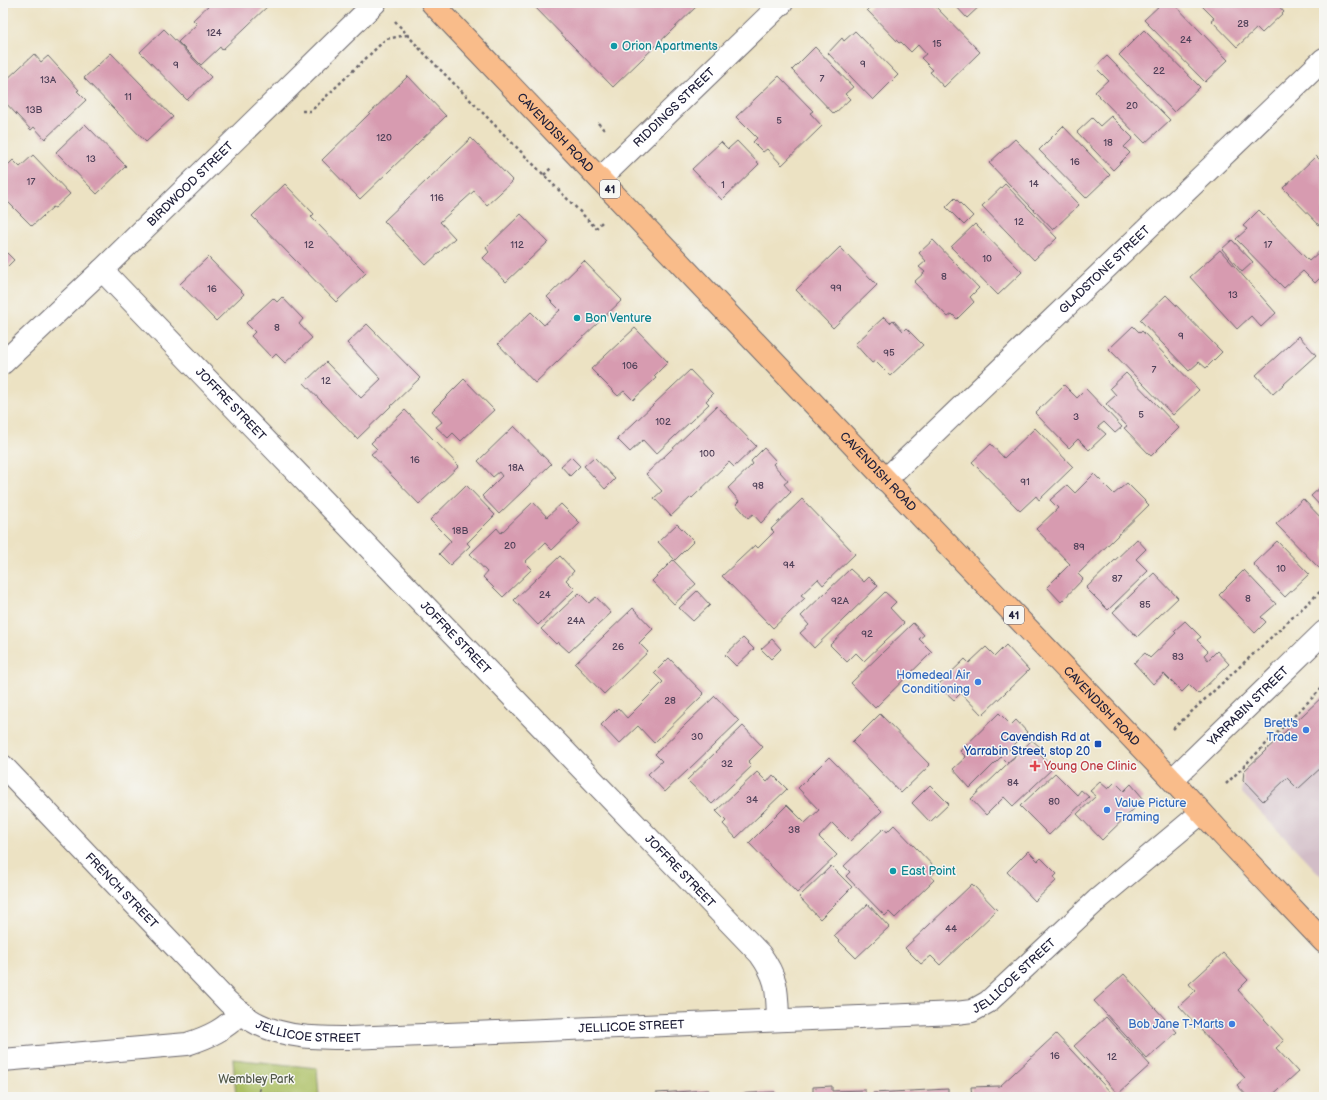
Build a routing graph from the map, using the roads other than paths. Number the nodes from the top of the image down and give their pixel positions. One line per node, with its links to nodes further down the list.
1 (375, 3): 6 (street, BIRDWOOD STREET)
2 (432, 3): 5 (main road, CAVENDISH ROAD / 41)
3 (782, 3): 5 (street, RIDDINGS STREET)
4 (1324, 59): 8 (street, GLADSTONE STREET)
5 (600, 179): 8 (main road, CAVENDISH ROAD / 41)
6 (102, 270): 7 (street, BIRDWOOD STREET); 15 (street, JOFFRE STREET)
7 (3, 363)
8 (885, 480): 11 (main road, CAVENDISH ROAD / 41)
9 (1324, 632): 11 (street, YARRABIN STREET)
10 (3, 766): 14 (street, FRENCH STREET)
11 (1172, 780): 12 (main road, CAVENDISH ROAD / 41)
12 (1201, 813): 13 (main road, CAVENDISH ROAD / 41); 15 (street, JELLICOE STREET)
13 (1324, 942)
14 (242, 1013): 15 (street, JELLICOE STREET); 16 (street, JELLICOE STREET)
15 (778, 1020)
16 (3, 1060)

